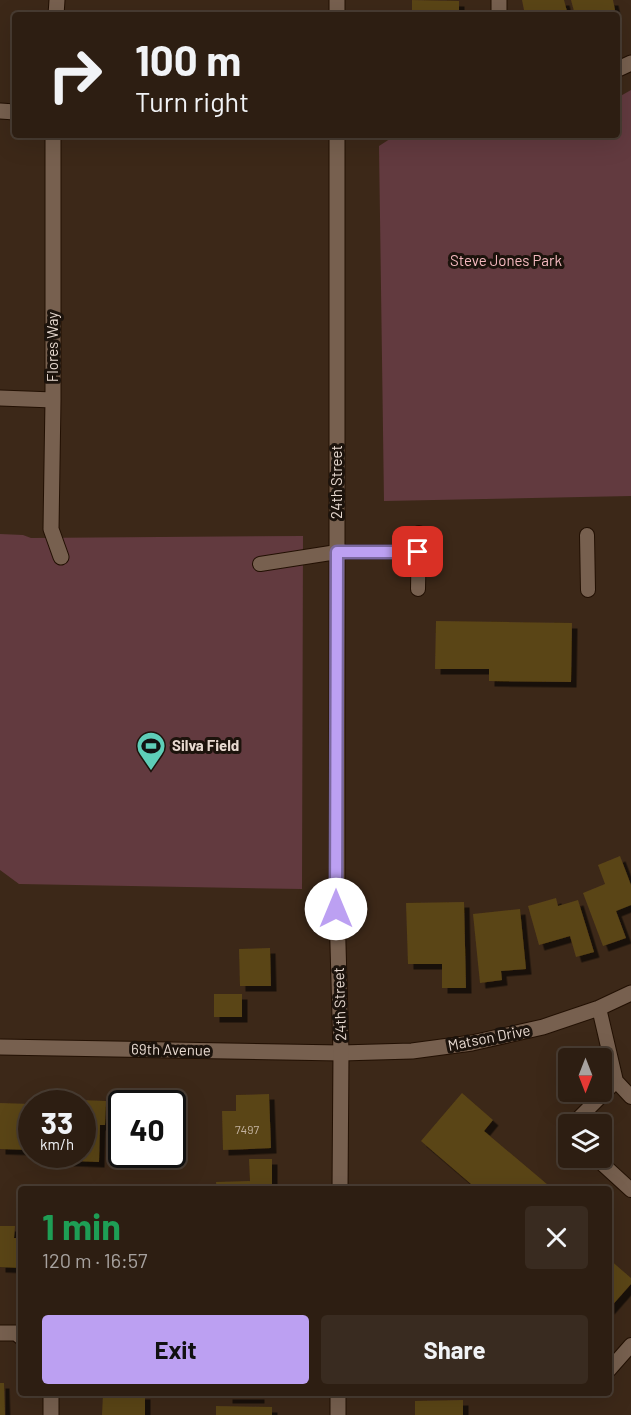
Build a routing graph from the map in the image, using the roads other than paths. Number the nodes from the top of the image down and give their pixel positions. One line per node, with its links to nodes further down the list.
1 (53, 138): 4 (street, Flores Way)
2 (337, 138): 7 (street, 24th Street)
3 (0, 398): 4 (street)
4 (53, 400): 9 (street, Flores Way)
5 (419, 533): 8 (lane)
6 (587, 535): 12 (lane)
7 (337, 552): 8 (lane); 10 (lane); 16 (street, 24th Street)
8 (418, 552): 11 (lane)
9 (61, 557)
10 (260, 564)
11 (418, 589)
12 (588, 590)
13 (631, 993): 14 (street, Matson Drive)
14 (599, 1008): 16 (street, Matson Drive); 17 (lane)
15 (0, 1047): 16 (street, 69th Avenue)
16 (341, 1053): 21 (street, 24th Street)
17 (616, 1082): 18 (lane); 19 (lane)
18 (631, 1097)
19 (583, 1114)
20 (607, 1168): 22 (lane)
21 (340, 1186)
22 (631, 1190)
23 (0, 1333): 24 (street)
24 (18, 1335)
25 (631, 1345): 26 (lane)
26 (612, 1367)
27 (51, 1396): 29 (street)
28 (338, 1396): 30 (street)
29 (51, 1415)
30 (338, 1415)

